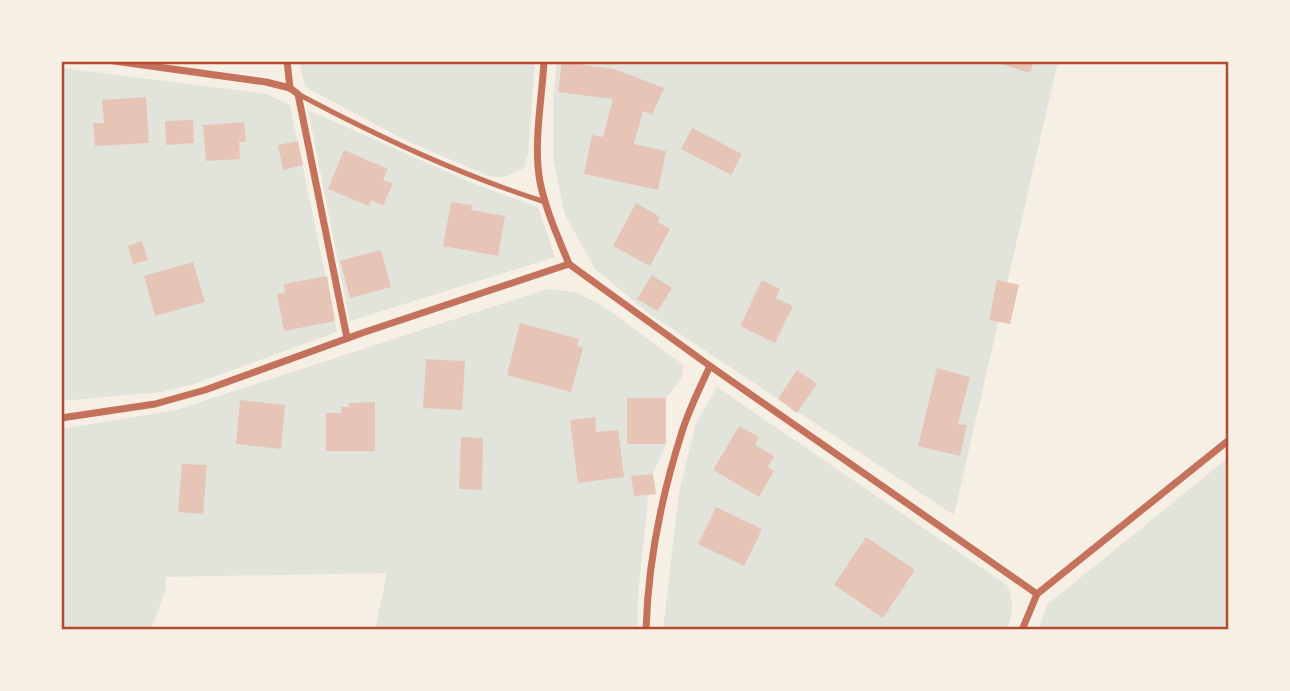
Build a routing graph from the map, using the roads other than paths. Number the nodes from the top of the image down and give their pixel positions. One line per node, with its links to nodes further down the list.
1 (114, 61): 4 (street)
2 (287, 61): 4 (street)
3 (544, 61): 6 (street)
4 (290, 88): 5 (street)
5 (298, 94): 6 (lane); 8 (street)
6 (545, 202): 7 (street)
7 (569, 264): 8 (street); 9 (street)
8 (347, 338): 10 (street)
9 (710, 366): 12 (street); 13 (street)
10 (61, 418)
11 (1229, 440): 12 (street)
12 (1037, 594): 14 (street)
13 (646, 630)
14 (1022, 630)

